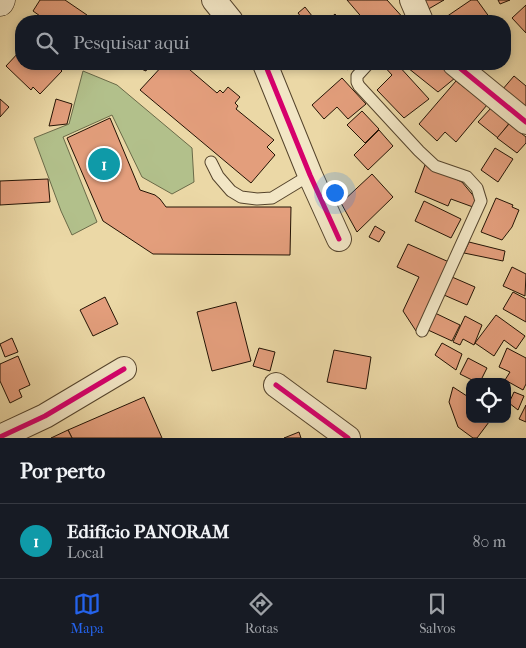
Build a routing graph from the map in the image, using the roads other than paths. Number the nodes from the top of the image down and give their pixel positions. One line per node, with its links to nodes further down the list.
1 (214, 0): 2 (street)
2 (226, 15)
3 (267, 70): 8 (street)
4 (362, 70): 10 (lane)
5 (462, 70): 6 (street)
6 (526, 122)
7 (211, 162): 8 (lane)
8 (310, 175): 9 (street)
9 (339, 238)
10 (422, 331)
11 (124, 369): 13 (street)
12 (276, 384): 14 (street)
13 (0, 437)
14 (348, 438)

